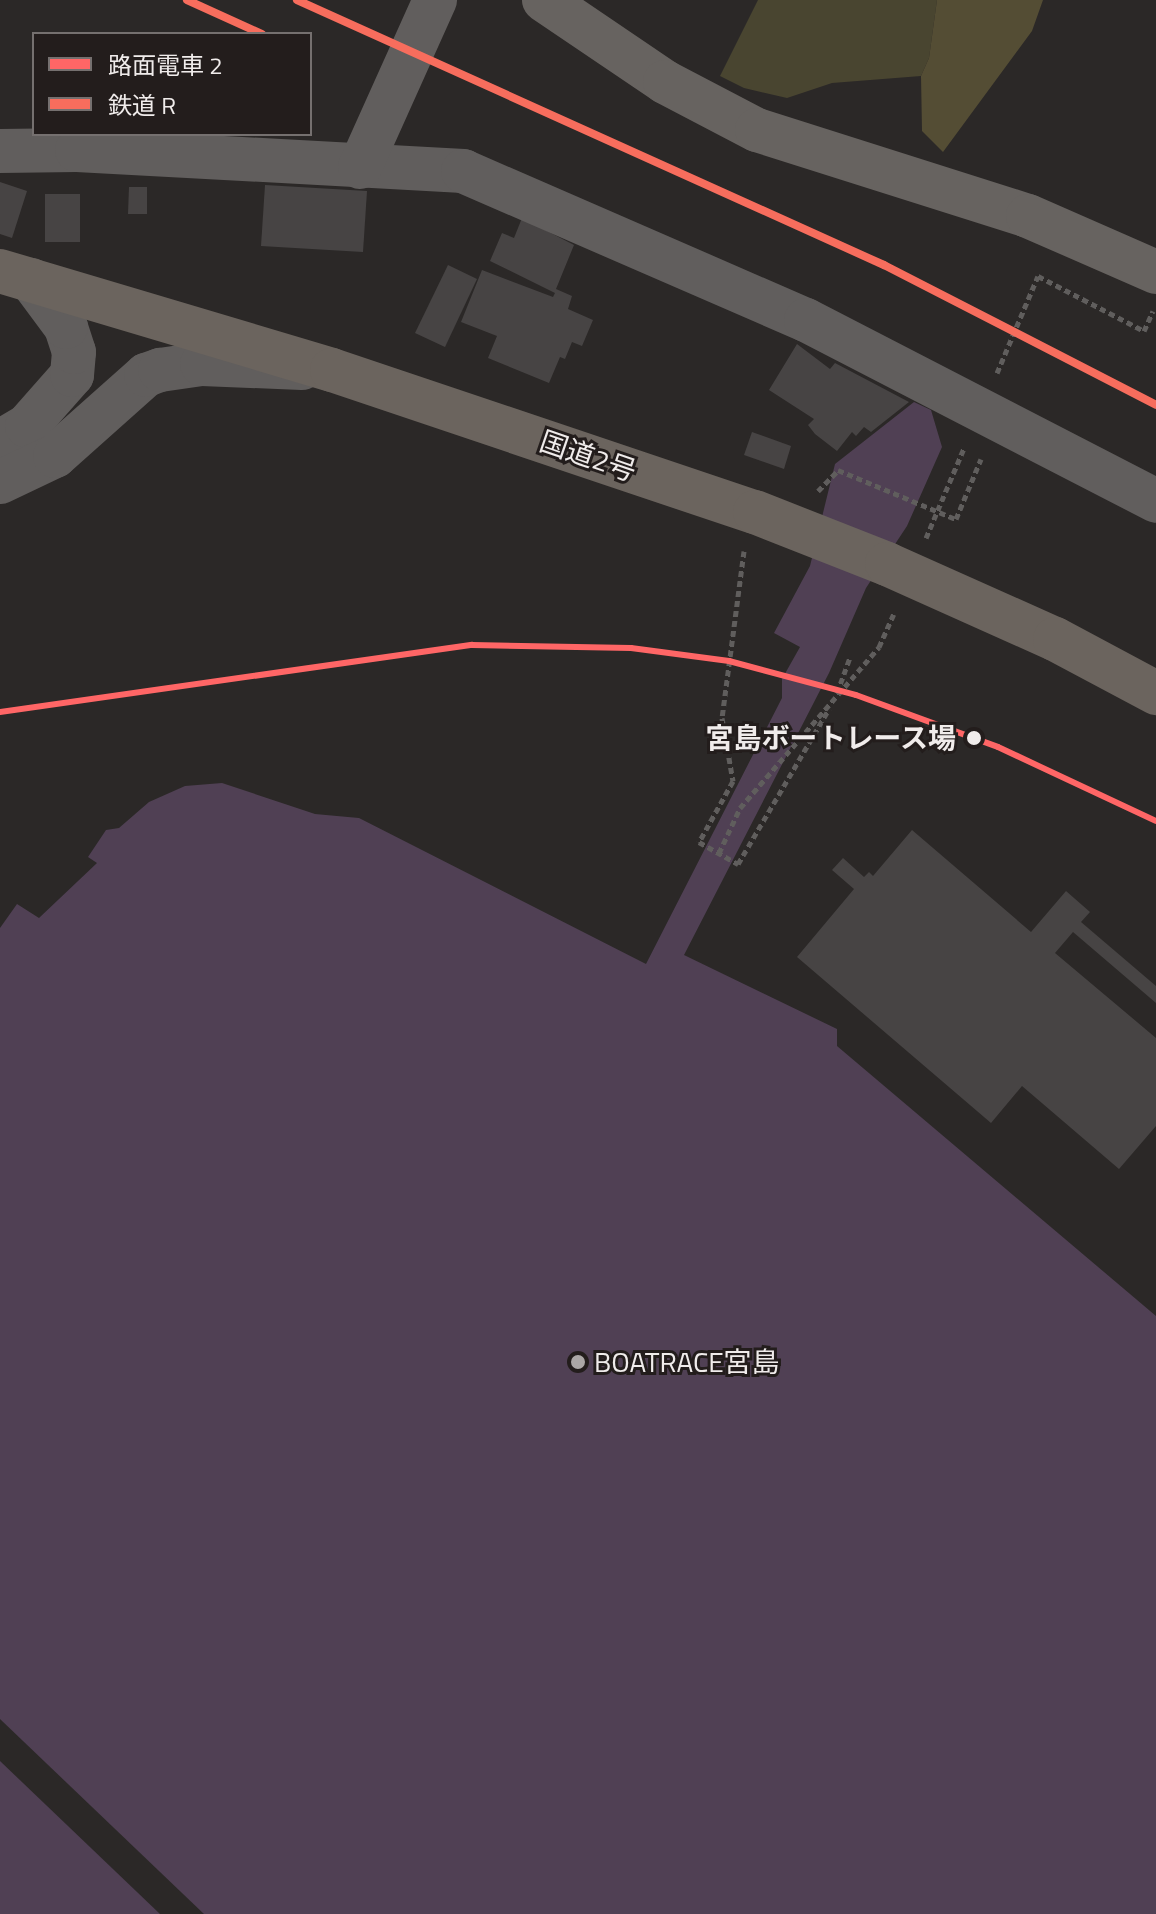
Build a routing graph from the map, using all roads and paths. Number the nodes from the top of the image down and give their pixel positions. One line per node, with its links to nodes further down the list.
1 (435, 0): 4 (street)
2 (544, 0): 5 (street)
3 (0, 151): 4 (street)
4 (360, 167): 13 (street)
5 (1156, 272)
6 (16, 276): 9 (highway, 国道2号); 10 (street)
7 (1048, 281): 8 (path)
8 (1156, 305)
9 (332, 370): 12 (street); 14 (highway, 国道2号)
10 (0, 442)
11 (982, 458): 14 (path)
12 (0, 482)
13 (1156, 501)
14 (815, 514): 17 (highway, 国道2号)
15 (745, 542): 18 (path)
16 (850, 658): 18 (path)
17 (1156, 693)
18 (834, 701): 19 (path)
19 (842, 702)

